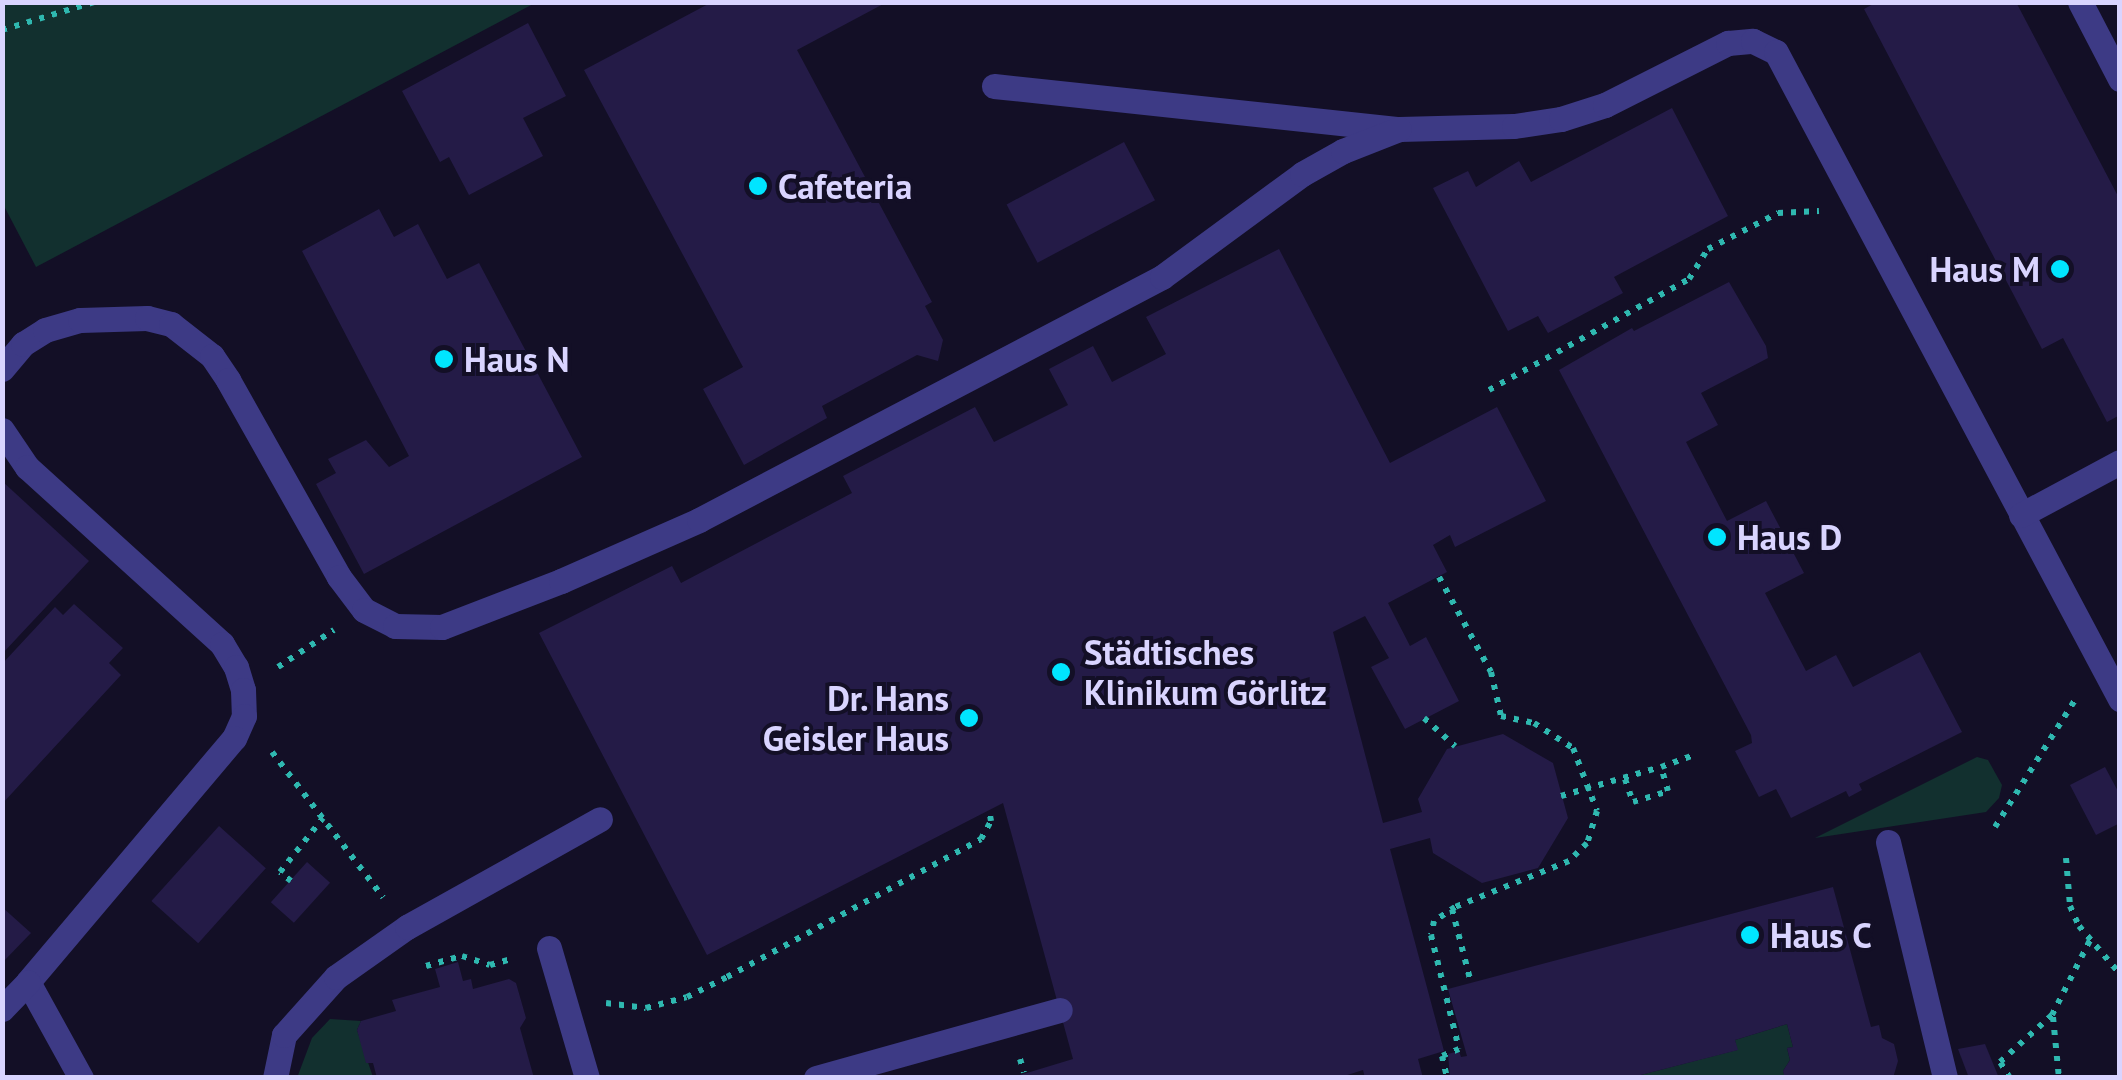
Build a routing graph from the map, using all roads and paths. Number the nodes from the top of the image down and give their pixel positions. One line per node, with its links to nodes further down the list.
1 (94, 2): 3 (path)
2 (2080, 2): 4 (street)
3 (2, 30)
4 (2120, 79)
5 (994, 86): 6 (street)
6 (1399, 130): 7 (street); 8 (street)
7 (1863, 210): 9 (path); 12 (street)
8 (4, 362)
9 (1489, 390)
10 (2, 430): 18 (street)
11 (2120, 462): 12 (street)
12 (2021, 515): 16 (street)
13 (1439, 577): 24 (path)
14 (310, 646): 15 (path)
15 (294, 656)
16 (2120, 700)
17 (2071, 707): 29 (path)
18 (244, 716): 27 (path); 40 (street)
19 (1424, 718): 20 (path)
20 (1455, 746)
21 (1696, 754): 22 (path)
22 (1661, 768): 23 (path); 23 (path)
23 (1626, 779): 24 (path)
24 (1592, 788): 25 (path); 34 (path)
25 (1561, 796)
26 (988, 810): 39 (path)
27 (323, 818): 32 (path); 33 (path)
28 (600, 819): 46 (street)
29 (1995, 827)
30 (1888, 842): 50 (street)
31 (2066, 858): 35 (path)
32 (290, 881)
33 (377, 889)
34 (1452, 909): 41 (path); 49 (path)
35 (2090, 940): 38 (path); 44 (path)
36 (548, 948): 37 (path); 39 (street)
37 (432, 964)
38 (2120, 974)
39 (558, 980): 47 (street)
40 (28, 982): 42 (street); 45 (street)
41 (1471, 983)
42 (2, 1009)
43 (1060, 1010): 48 (street)
44 (2052, 1016): 51 (path); 52 (path)
45 (81, 1078)
46 (275, 1078)
47 (588, 1078)
48 (816, 1078)
49 (1448, 1078)
50 (1945, 1078)
51 (2010, 1078)
52 (2059, 1078)

